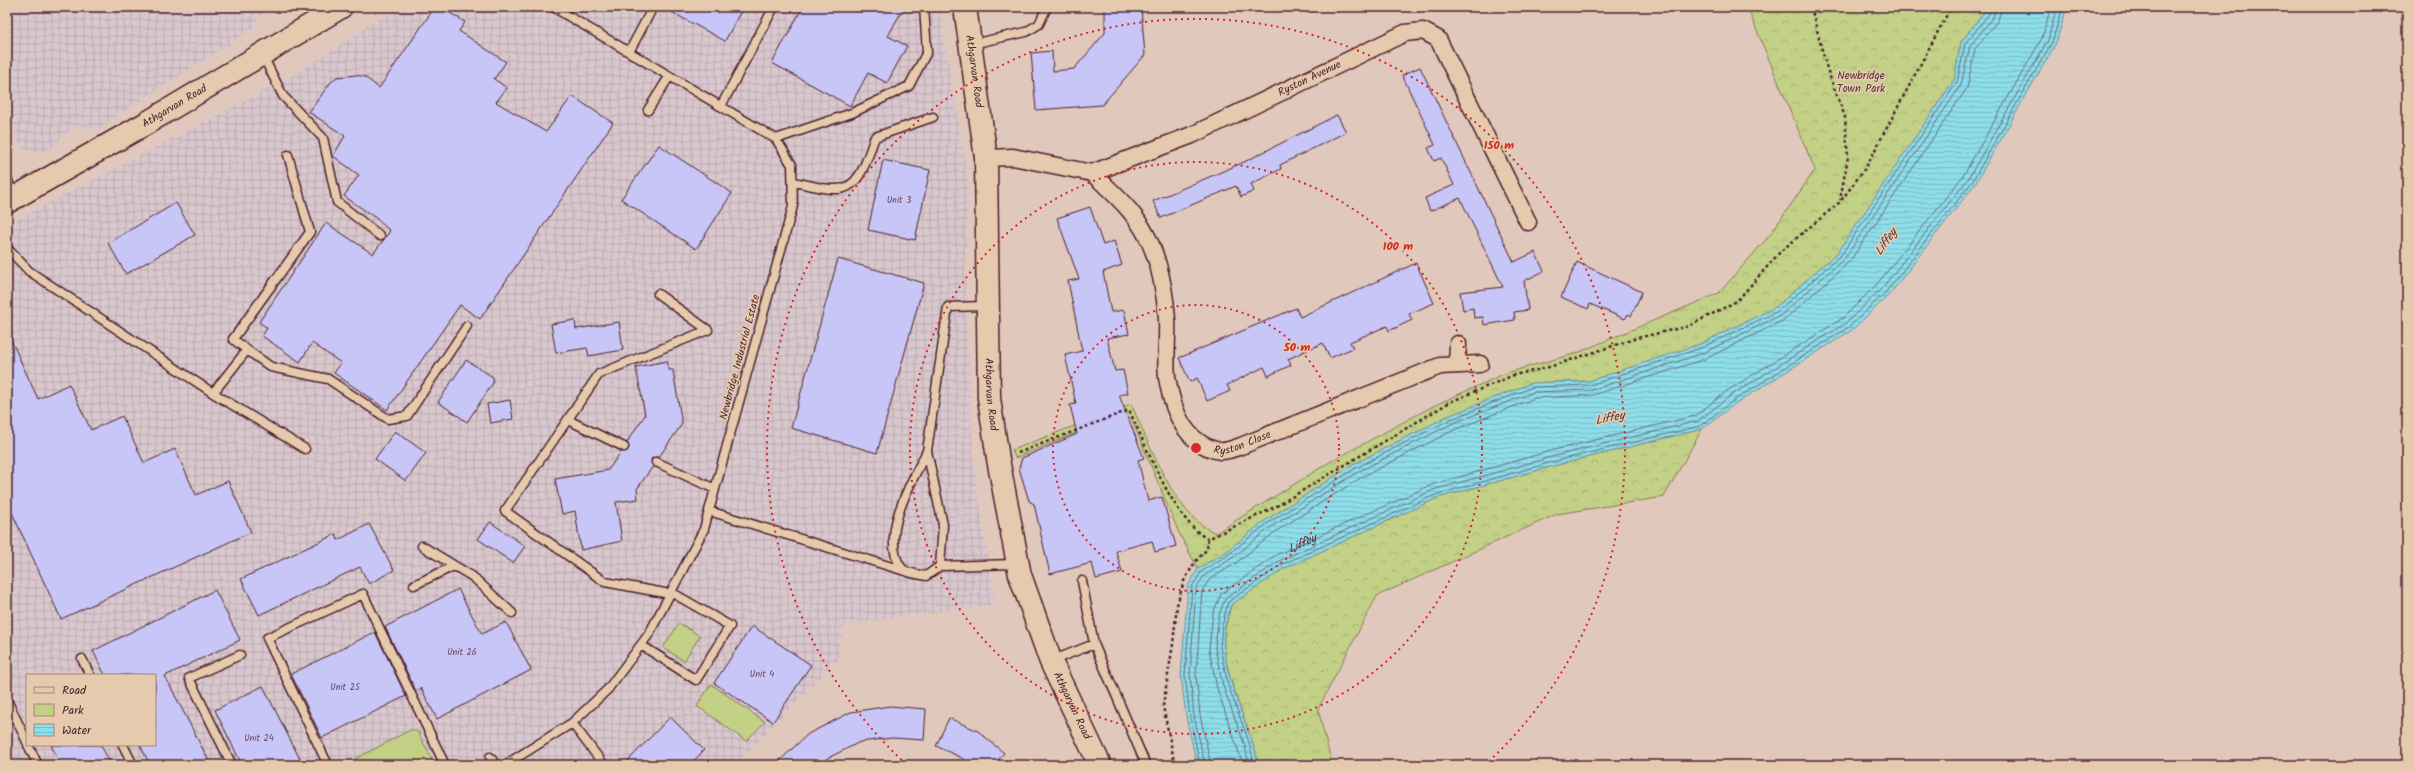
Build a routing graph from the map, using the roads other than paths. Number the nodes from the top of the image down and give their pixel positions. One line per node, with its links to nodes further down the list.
1 (341, 7): 10 (main road, Athgarvan Road)
2 (553, 7): 9 (lane, Newbridge Industrial Estate)
3 (653, 7): 9 (lane)
4 (774, 7): 12 (lane)
5 (924, 7): 15 (lane)
6 (965, 7): 8 (main road, Athgarvan Road)
7 (1046, 7): 8 (lane)
8 (970, 44): 17 (main road, Athgarvan Road)
9 (629, 52): 11 (lane, Newbridge Industrial Estate)
10 (262, 55): 20 (main road, Athgarvan Road); 22 (lane)
11 (669, 76): 12 (lane, Newbridge Industrial Estate); 13 (lane)
12 (721, 106): 15 (lane, Newbridge Industrial Estate)
13 (648, 110)
14 (933, 117): 19 (lane)
15 (776, 139): 19 (lane, Newbridge Industrial Estate)
16 (288, 155): 28 (lane)
17 (986, 158): 18 (street); 25 (main road, Athgarvan Road)
18 (1092, 173): 21 (street, Ryston Avenue); 30 (street, Ryston Close)
19 (792, 182): 37 (lane, Newbridge Industrial Estate)
20 (10, 193)
21 (1528, 222)
22 (380, 236)
23 (7, 248): 31 (lane)
24 (658, 294): 32 (lane)
25 (986, 306): 35 (lane); 40 (main road, Athgarvan Road)
26 (467, 326): 28 (lane)
27 (1458, 344): 30 (street)
28 (247, 350): 31 (lane)
29 (1480, 364): 30 (street, Ryston Close)
30 (1457, 365)
31 (213, 393): 34 (lane)
32 (568, 420): 33 (lane); 46 (lane)
33 (624, 447)
34 (305, 449)
35 (927, 451): 42 (lane); 43 (lane)
36 (656, 462): 37 (lane)
37 (715, 489): 38 (lane, Newbridge Industrial Estate)
38 (709, 511): 43 (lane); 46 (lane, Newbridge Industrial Estate)
39 (422, 546): 41 (lane)
40 (1018, 564): 42 (lane); 52 (main road, Athgarvan Road)
41 (454, 566): 45 (lane); 47 (lane)
42 (940, 566): 43 (lane)
43 (910, 573)
44 (1082, 581): 49 (lane)
45 (414, 585)
46 (670, 593): 48 (lane, Newbridge Industrial Estate); 48 (lane)
47 (512, 613)
48 (641, 644): 55 (lane, Newbridge Industrial Estate)
49 (1094, 644): 52 (lane); 69 (lane)
50 (240, 655): 62 (lane)
51 (82, 659): 53 (lane)
52 (1051, 662): 68 (main road, Athgarvan Road)
53 (90, 674)
54 (7, 700): 56 (lane)
55 (572, 723): 66 (lane, Newbridge Industrial Estate); 67 (lane)
56 (26, 740)
57 (29, 746): 60 (lane)
58 (124, 746): 61 (lane)
59 (490, 757): 65 (lane)
60 (38, 765)
61 (133, 765)
62 (232, 765)
63 (328, 765): 64 (lane)
64 (445, 765)
65 (496, 765)
66 (505, 765)
67 (604, 765)
68 (1100, 765)
69 (1146, 765)

